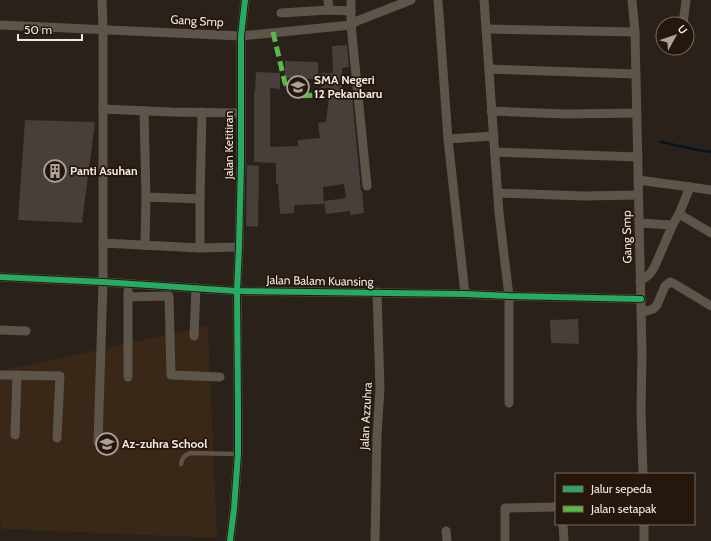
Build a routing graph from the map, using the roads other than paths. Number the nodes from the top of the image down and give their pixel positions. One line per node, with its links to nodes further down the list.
1 (102, 0): 16 (street)
2 (245, 0): 19 (street, Jalan Ketitiran)
3 (328, 0): 10 (street)
4 (351, 0): 11 (street)
5 (411, 0): 15 (street, Gang Smp)
6 (438, 0): 29 (street)
7 (484, 0): 17 (street)
8 (632, 0): 18 (street, Gang Smp)
9 (686, 0): 13 (street)
10 (329, 10): 11 (street); 12 (street)
11 (351, 11): 15 (street)
12 (281, 13)
13 (684, 16)
14 (0, 25): 16 (street, Gang Smp)
15 (351, 26): 19 (street, Gang Smp); 33 (street)
16 (103, 29): 19 (street, Gang Smp); 22 (street)
17 (486, 29): 18 (street); 20 (street)
18 (635, 32): 21 (street, Gang Smp)
19 (241, 36): 26 (street, Jalan Ketitiran)
20 (489, 69): 21 (street); 24 (street)
21 (636, 74): 27 (street, Gang Smp)
22 (103, 109): 23 (street); 44 (street)
23 (144, 111): 25 (street); 38 (street)
24 (491, 111): 27 (street); 28 (street)
25 (202, 112): 26 (street); 39 (street)
26 (240, 113): 46 (street, Jalan Ketitiran)
27 (637, 113): 31 (street, Gang Smp)
28 (494, 136): 29 (street); 30 (street)
29 (448, 140): 55 (street)
30 (495, 152): 31 (street); 36 (street)
31 (638, 157): 32 (street, Gang Smp)
32 (638, 180): 34 (street); 37 (street, Gang Smp)
33 (367, 186)
34 (690, 187): 35 (street); 40 (street)
35 (711, 190)
36 (498, 193): 37 (street); 56 (street)
37 (638, 195): 41 (street, Gang Smp)
38 (146, 197): 39 (street); 45 (street)
39 (200, 198): 47 (street)
40 (679, 214): 42 (street); 43 (street)
41 (639, 223): 42 (street); 49 (street, Gang Smp)
42 (673, 224): 49 (street)
43 (711, 233)
44 (103, 243): 45 (street); 50 (street)
45 (145, 245): 47 (street)
46 (239, 247): 47 (street); 53 (street, Jalan Ketitiran)
47 (200, 248)
48 (0, 278): 50 (street, Jalan Balam Kuansing)
49 (640, 281): 58 (street, Gang Smp)
50 (103, 282): 51 (street, Jalan Balam Kuansing); 71 (street)
51 (128, 284): 52 (street, Jalan Balam Kuansing); 57 (street)
52 (196, 288): 53 (street, Jalan Balam Kuansing); 63 (street)
53 (237, 291): 54 (street, Jalan Balam Kuansing); 72 (street, Jalan Ketitiran)
54 (377, 292): 55 (street, Jalan Balam Kuansing); 80 (street, Jalan Azzuhra)
55 (464, 294): 56 (street, Jalan Balam Kuansing)
56 (509, 296): 58 (street, Jalan Balam Kuansing); 68 (street)
57 (128, 297): 66 (street); 67 (street)
58 (641, 299): 60 (street, Gang Smp)
59 (710, 304): 60 (street)
60 (641, 310): 74 (street, Gang Smp)
61 (0, 330): 62 (street)
62 (26, 331)
63 (194, 336)
64 (0, 375): 65 (street)
65 (17, 375): 69 (street); 70 (street)
66 (128, 377)
67 (220, 377)
68 (509, 403)
69 (15, 435)
70 (57, 438)
71 (98, 442)
72 (238, 454): 73 (lane); 79 (street, Jalan Ketitiran)
73 (181, 464)
74 (643, 473)
75 (555, 507): 82 (street)
76 (563, 525): 83 (street)
77 (644, 525): 84 (street)
78 (446, 531): 81 (street)
79 (230, 541)
80 (375, 541)
81 (447, 541)
82 (505, 541)
83 (564, 541)
84 (644, 541)

